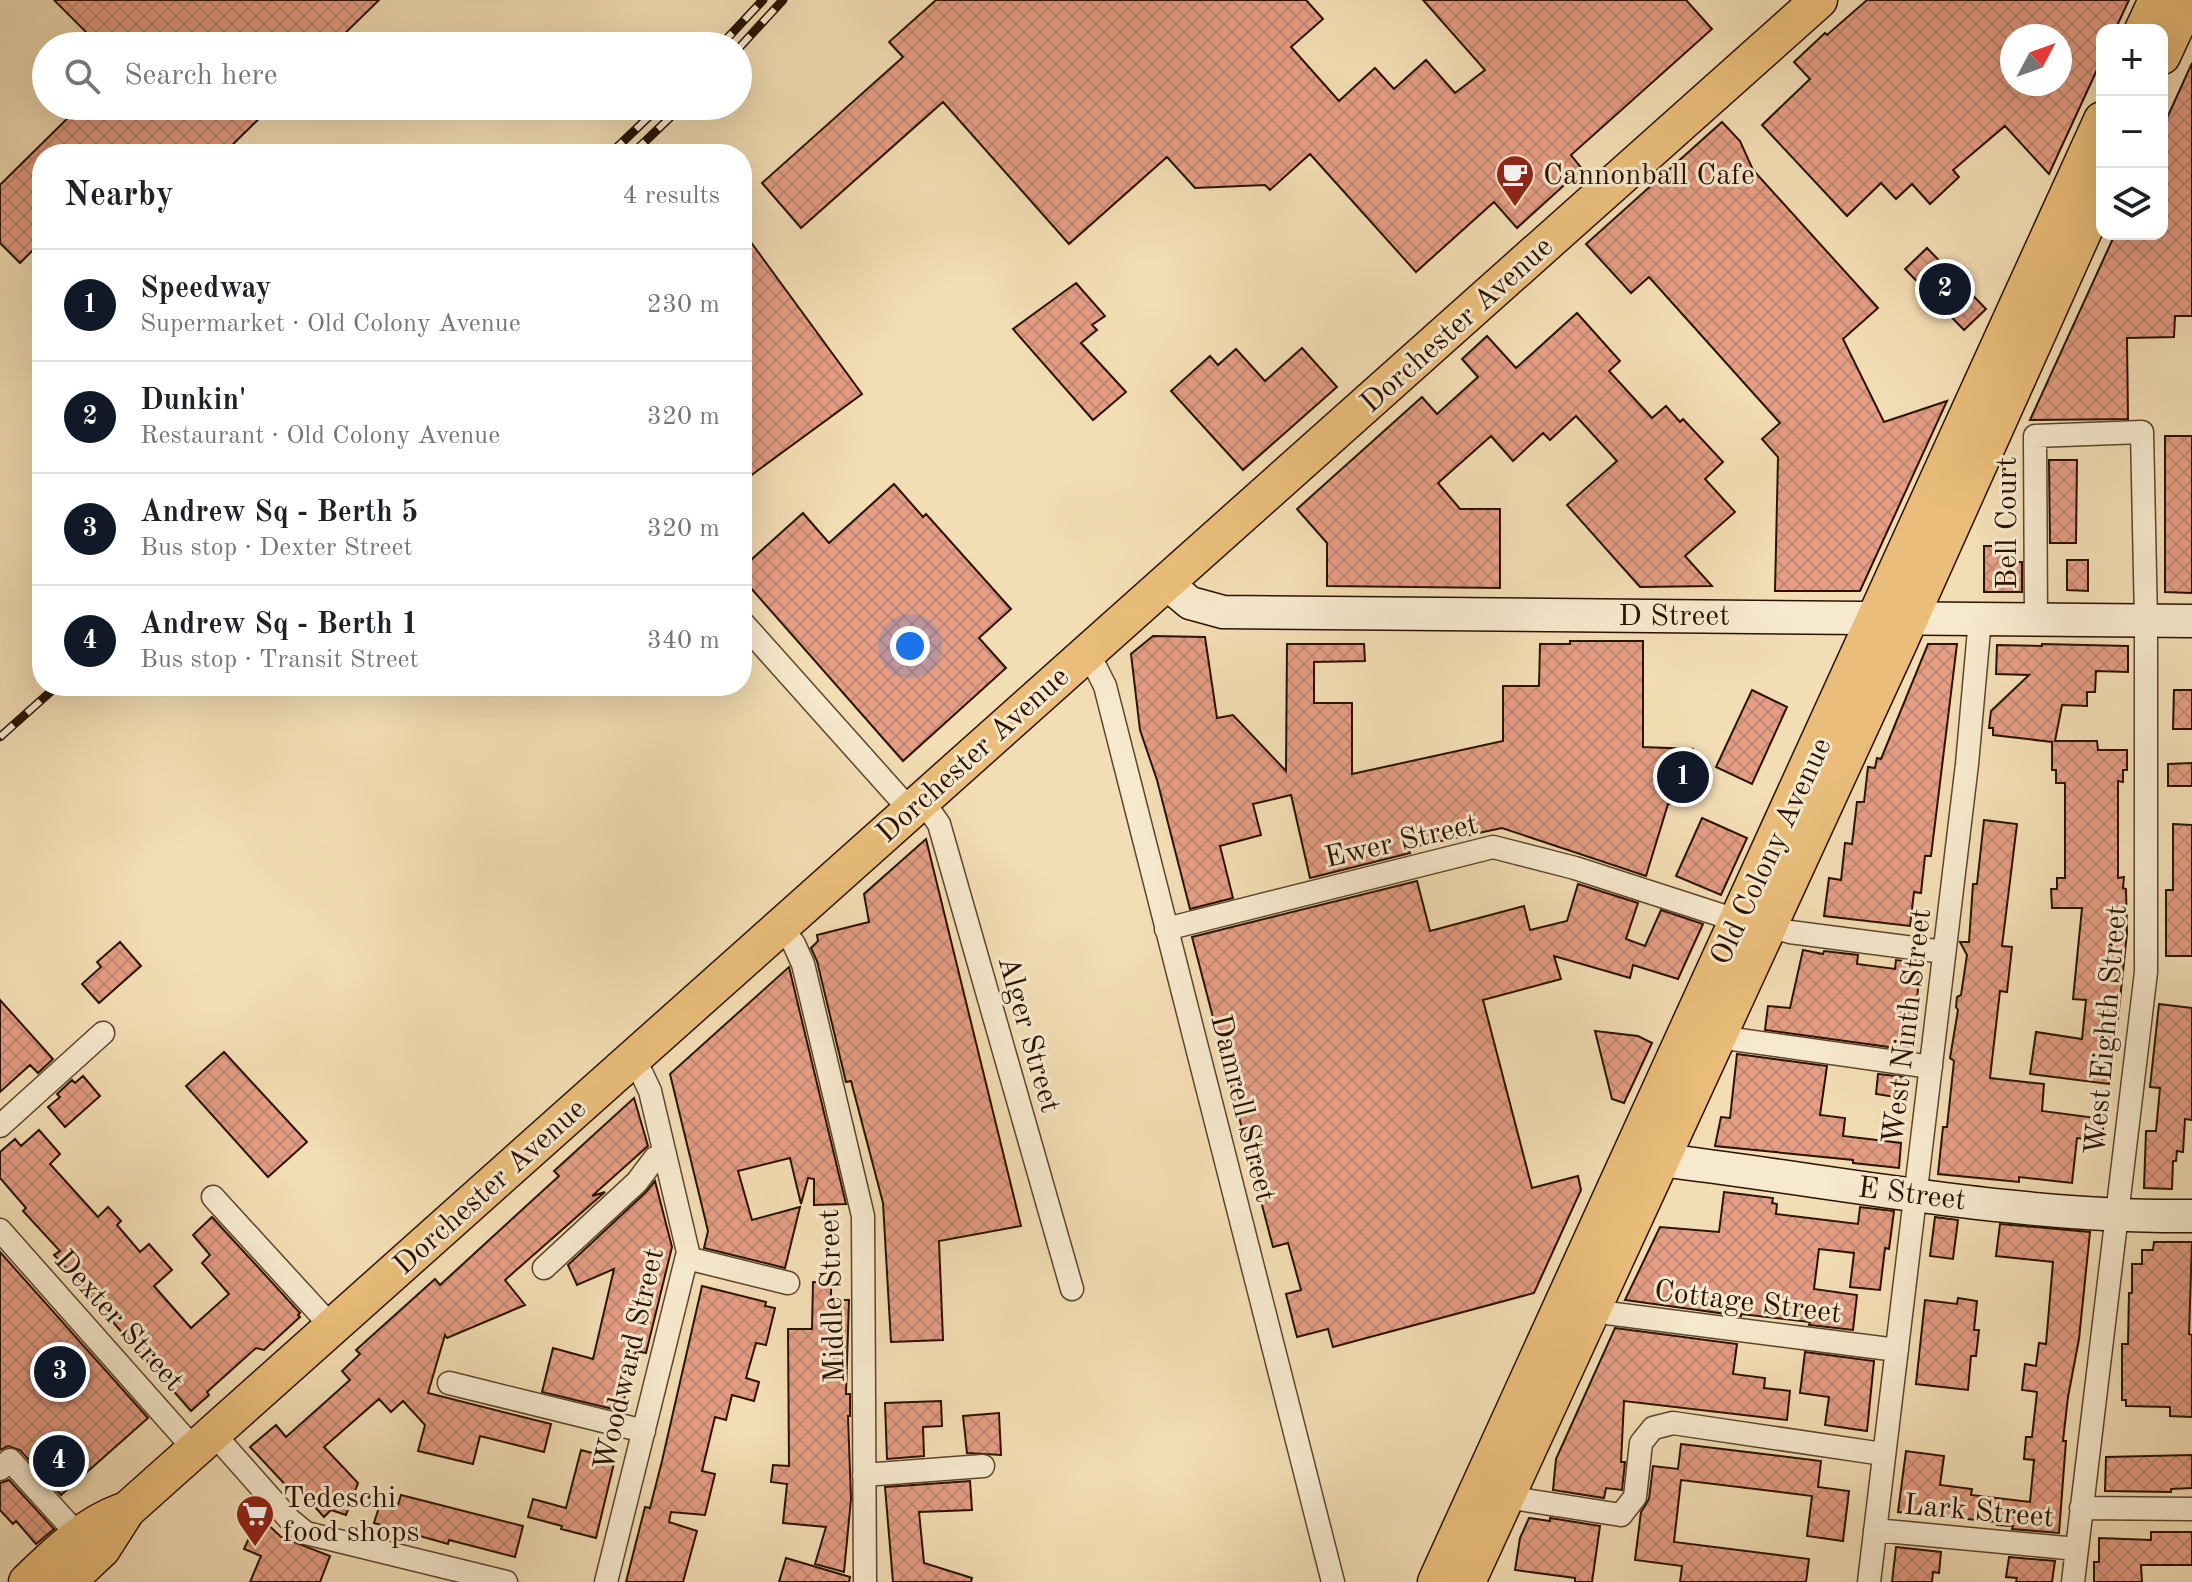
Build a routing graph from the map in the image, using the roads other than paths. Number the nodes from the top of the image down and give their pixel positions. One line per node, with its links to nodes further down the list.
1 (1819, 0): 9 (main road, Dorchester Avenue)
2 (2157, 0): 4 (main road)
3 (2188, 0): 5 (main road)
4 (2161, 24)
5 (2168, 38)
6 (2096, 133): 10 (main road, Old Colony Avenue)
7 (2096, 203): 11 (main road, Old Colony Avenue)
8 (2142, 432): 13 (street, Bell Court); 14 (street, West Eighth Street)
9 (1165, 582): 10 (main road, D Street); 17 (main road, Dorchester Avenue)
10 (1873, 619): 11 (main road, D Street); 19 (main road, Old Colony Avenue)
11 (1910, 619): 12 (main road, D Street); 19 (main road, Old Colony Avenue)
12 (1980, 619): 13 (main road, D Street); 22 (street, West Ninth Street)
13 (2036, 620): 14 (main road, D Street)
14 (2146, 621): 15 (main road, D Street); 32 (street, West Eighth Street)
15 (2192, 621)
16 (752, 633): 18 (street, Alger Street)
17 (1085, 654): 18 (main road, Dorchester Avenue); 21 (street, Damrell Street)
18 (916, 805): 20 (main road, Dorchester Avenue); 38 (street, Alger Street)
19 (1754, 923): 21 (street, Ewer Street); 22 (street, Ewer Street); 24 (main road, Old Colony Avenue); 29 (main road, Old Colony Avenue)
20 (780, 926): 25 (main road, Dorchester Avenue); 48 (street, Middle Street)
21 (1166, 929): 61 (street, Damrell Street)
22 (1944, 952): 26 (street, West Ninth Street)
23 (103, 1033): 27 (street)
24 (1718, 1037): 26 (street); 29 (main road, Old Colony Avenue)
25 (630, 1060): 28 (street, Woodward Street); 40 (main road, Dorchester Avenue)
26 (1931, 1067): 30 (street, West Ninth Street)
27 (3, 1117)
28 (665, 1154): 35 (street, Woodward Street); 36 (street)
29 (1648, 1155): 30 (main road, E Street); 39 (main road, Old Colony Avenue); 62 (main road, Old Colony Avenue)
30 (1916, 1194): 32 (main road, E Street); 41 (street, West Ninth Street)
31 (213, 1197): 40 (street)
32 (2117, 1216): 33 (main road, E Street); 50 (street, West Eighth Street)
33 (2192, 1216)
34 (0, 1230): 44 (street, Dexter Street)
35 (687, 1258): 37 (street); 43 (street, Woodward Street)
36 (544, 1268)
37 (788, 1283)
38 (1072, 1289)
39 (1591, 1311): 41 (street, Cottage Street); 49 (main road, Old Colony Avenue)
40 (332, 1327): 44 (main road, Dorchester Avenue)
41 (1897, 1350): 45 (street, West Ninth Street)
42 (449, 1383): 43 (street)
43 (644, 1431): 59 (street, Woodward Street)
44 (204, 1442): 52 (main road, Dorchester Avenue); 58 (street, Dexter Street)
45 (1883, 1454): 49 (street); 53 (street, West Ninth Street)
46 (983, 1466): 48 (street)
47 (0, 1469): 54 (street)
48 (864, 1475): 60 (street, Middle Street)
49 (1506, 1497): 63 (main road, Old Colony Avenue)
50 (2081, 1508): 51 (street); 55 (street, West Eighth Street)
51 (2192, 1509)
52 (127, 1510): 54 (main road, Dorchester Avenue); 57 (main road, Dorchester Avenue)
53 (1875, 1530): 55 (street, Lark Street); 64 (street, West Ninth Street)
54 (79, 1536): 56 (main road, Dorchester Avenue)
55 (2077, 1549): 65 (street, West Eighth Street)
56 (27, 1582)
57 (67, 1582)
58 (506, 1582)
59 (606, 1582)
60 (865, 1582)
61 (1333, 1582)
62 (1436, 1582)
63 (1467, 1582)
64 (1869, 1582)
65 (2073, 1582)

